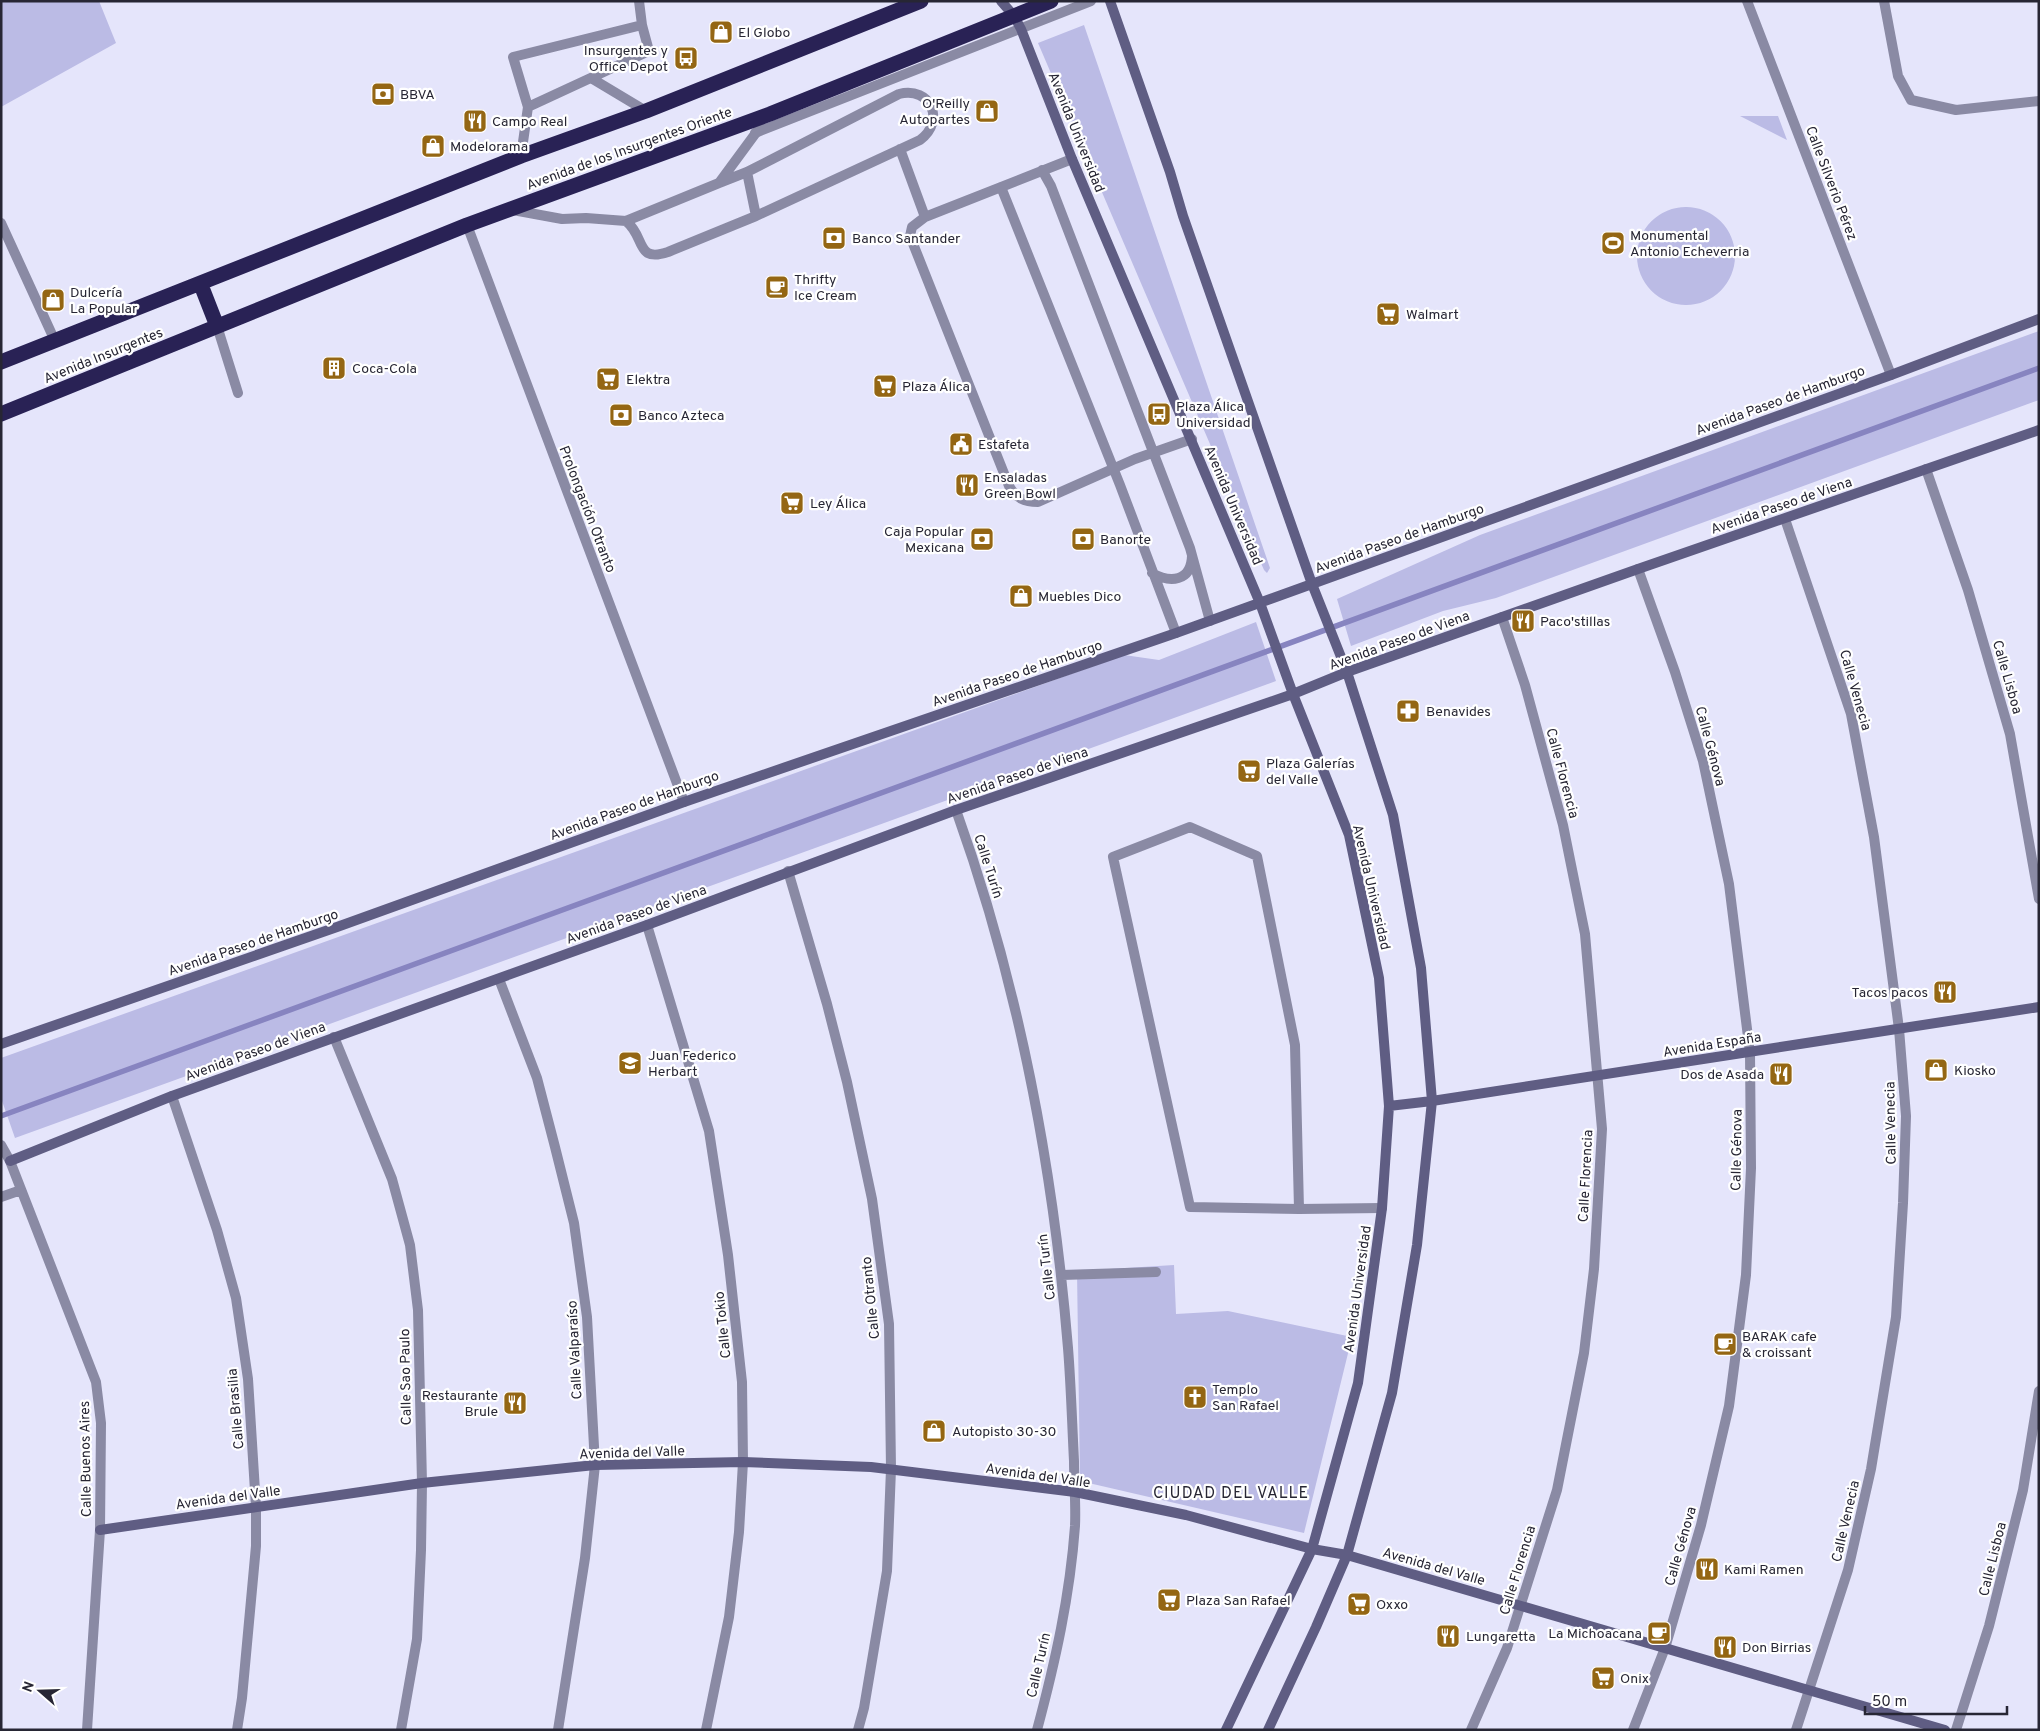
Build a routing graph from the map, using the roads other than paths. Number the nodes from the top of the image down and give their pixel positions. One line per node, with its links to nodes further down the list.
1 (639, 1): 10 (street)
2 (921, 1): 14 (highway, Avenida de los Insurgentes Oriente)
3 (1001, 1): 9 (street, Avenida Universidad)
4 (1051, 1): 9 (highway, Avenida de los Insurgentes Oriente)
5 (1091, 1): 9 (street)
6 (1110, 1): 47 (street)
7 (1747, 1): 35 (street, Calle Silverio Pérez)
8 (1884, 1): 12 (street)
9 (1018, 22): 15 (highway, Avenida de los Insurgentes Oriente); 16 (street); 19 (street, Avenida Universidad)
10 (642, 25): 11 (street); 13 (street)
11 (590, 78): 13 (street); 14 (street)
12 (2039, 101)
13 (528, 107): 18 (street)
14 (646, 112): 18 (highway, Avenida de los Insurgentes Oriente)
15 (770, 114): 16 (street); 24 (highway, Avenida de los Insurgentes Oriente)
16 (755, 133): 22 (street)
17 (900, 149): 21 (street); 25 (street); 26 (street)
18 (521, 156): 30 (highway, Avenida de los Insurgentes Oriente)
19 (1072, 159): 20 (street); 39 (street, Avenida Universidad)
20 (1042, 170): 23 (street); 40 (street)
21 (747, 172): 22 (street); 25 (street)
22 (718, 183): 27 (street)
23 (1001, 188): 26 (street); 41 (street)
24 (509, 209): 27 (street); 29 (highway, Avenida de los Insurgentes Oriente)
25 (756, 216): 27 (street)
26 (925, 217): 41 (street)
27 (626, 221)
28 (1, 223): 33 (street)
29 (467, 225): 32 (highway, Avenida de los Insurgentes Oriente); 54 (street, Prolongación Otranto)
30 (201, 285): 32 (highway); 33 (highway)
31 (2039, 319): 35 (street, Avenida Paseo de Hamburgo)
32 (217, 326): 36 (street); 37 (highway, Avenida Insurgentes)
33 (55, 341): 34 (highway)
34 (1, 362)
35 (1891, 375): 47 (street, Avenida Paseo de Hamburgo)
36 (238, 393)
37 (1, 414)
38 (2039, 430): 42 (street, Avenida Paseo de Viena)
39 (1192, 439): 40 (street); 48 (street, Avenida Universidad)
40 (1153, 453): 41 (street); 44 (street)
41 (1112, 469): 46 (street)
42 (1926, 469): 43 (street, Avenida Paseo de Viena); 57 (street, Calle Lisboa)
43 (1785, 519): 45 (street, Avenida Paseo de Viena); 61 (street, Calle Venecia)
44 (1192, 554): 46 (street); 50 (street)
45 (1638, 569): 49 (street, Avenida Paseo de Viena); 64 (street, Calle Génova)
46 (1152, 573): 51 (street)
47 (1312, 584): 48 (street, Avenida Paseo de Hamburgo); 52 (street)
48 (1260, 603): 50 (street, Avenida Paseo de Hamburgo); 53 (street, Avenida Universidad)
49 (1502, 617): 52 (street, Avenida Paseo de Viena); 65 (street, Calle Florencia)
50 (1210, 621): 51 (street, Avenida Paseo de Hamburgo)
51 (1176, 633): 54 (street, Avenida Paseo de Hamburgo)
52 (1347, 672): 53 (street, Avenida Paseo de Viena); 67 (street)
53 (1293, 694): 55 (street, Avenida Paseo de Viena); 68 (street, Avenida Universidad)
54 (684, 802): 63 (street, Avenida Paseo de Hamburgo)
55 (956, 810): 56 (street, Avenida Paseo de Viena); 76 (street, Calle Turín)
56 (788, 871): 58 (street, Avenida Paseo de Viena); 80 (street, Calle Otranto)
57 (2039, 899)
58 (647, 925): 59 (street, Avenida Paseo de Viena); 78 (street, Calle Tokio)
59 (499, 978): 62 (street, Avenida Paseo de Viena); 79 (street, Calle Valparaíso)
60 (2039, 1007): 61 (street, Avenida España)
61 (1899, 1029): 64 (street, Avenida España); 89 (street, Calle Venecia)
62 (334, 1037): 66 (street, Avenida Paseo de Viena); 81 (street, Calle Sao Paulo)
63 (1, 1044)
64 (1750, 1053): 65 (street, Avenida España); 88 (street, Calle Génova)
65 (1597, 1076): 67 (street, Avenida España); 87 (street, Calle Florencia)
66 (172, 1096): 70 (street, Avenida Paseo de Viena); 83 (street, Calle Brasilia)
67 (1432, 1101): 68 (street, Avenida España); 86 (street)
68 (1390, 1106): 73 (street, Avenida Universidad)
69 (1, 1145): 70 (street, Calle Buenos Aires)
70 (10, 1161): 71 (street, Calle Buenos Aires)
71 (21, 1190): 72 (street); 84 (street, Calle Buenos Aires)
72 (1, 1197)
73 (1382, 1208): 74 (street); 85 (street, Avenida Universidad)
74 (1299, 1209): 74 (street)
75 (1156, 1272): 76 (street)
76 (1062, 1275): 82 (street, Calle Turín)
77 (2039, 1391): 103 (street, Calle Lisboa)
78 (743, 1462): 79 (street, Avenida del Valle); 80 (street, Avenida del Valle); 94 (street, Calle Tokio)
79 (594, 1465): 81 (street, Avenida del Valle); 93 (street, Calle Valparaíso)
80 (890, 1468): 82 (street, Avenida del Valle); 95 (street, Calle Otranto)
81 (422, 1483): 83 (street, Avenida del Valle); 92 (street, Calle Sao Paulo)
82 (1075, 1492): 85 (street, Avenida del Valle); 96 (street, Calle Turín)
83 (256, 1507): 84 (street, Avenida del Valle); 91 (street, Calle Brasilia)
84 (100, 1530): 90 (street, Calle Buenos Aires)
85 (1312, 1549): 86 (street, Avenida del Valle); 97 (street, Avenida Universidad)
86 (1347, 1555): 87 (street, Avenida del Valle); 98 (street)
87 (1521, 1606): 88 (street, Avenida del Valle); 99 (street, Calle Florencia)
88 (1665, 1648): 89 (street, Avenida del Valle); 100 (street, Calle Génova)
89 (1809, 1690): 101 (street, Calle Venecia); 102 (street, Avenida del Valle)
90 (87, 1730)
91 (237, 1730)
92 (401, 1730)
93 (558, 1730)
94 (706, 1730)
95 (858, 1730)
96 (1037, 1730)
97 (1226, 1730)
98 (1268, 1730)
99 (1471, 1730)
100 (1633, 1730)
101 (1796, 1730)
102 (1945, 1730)
103 (1956, 1730)

